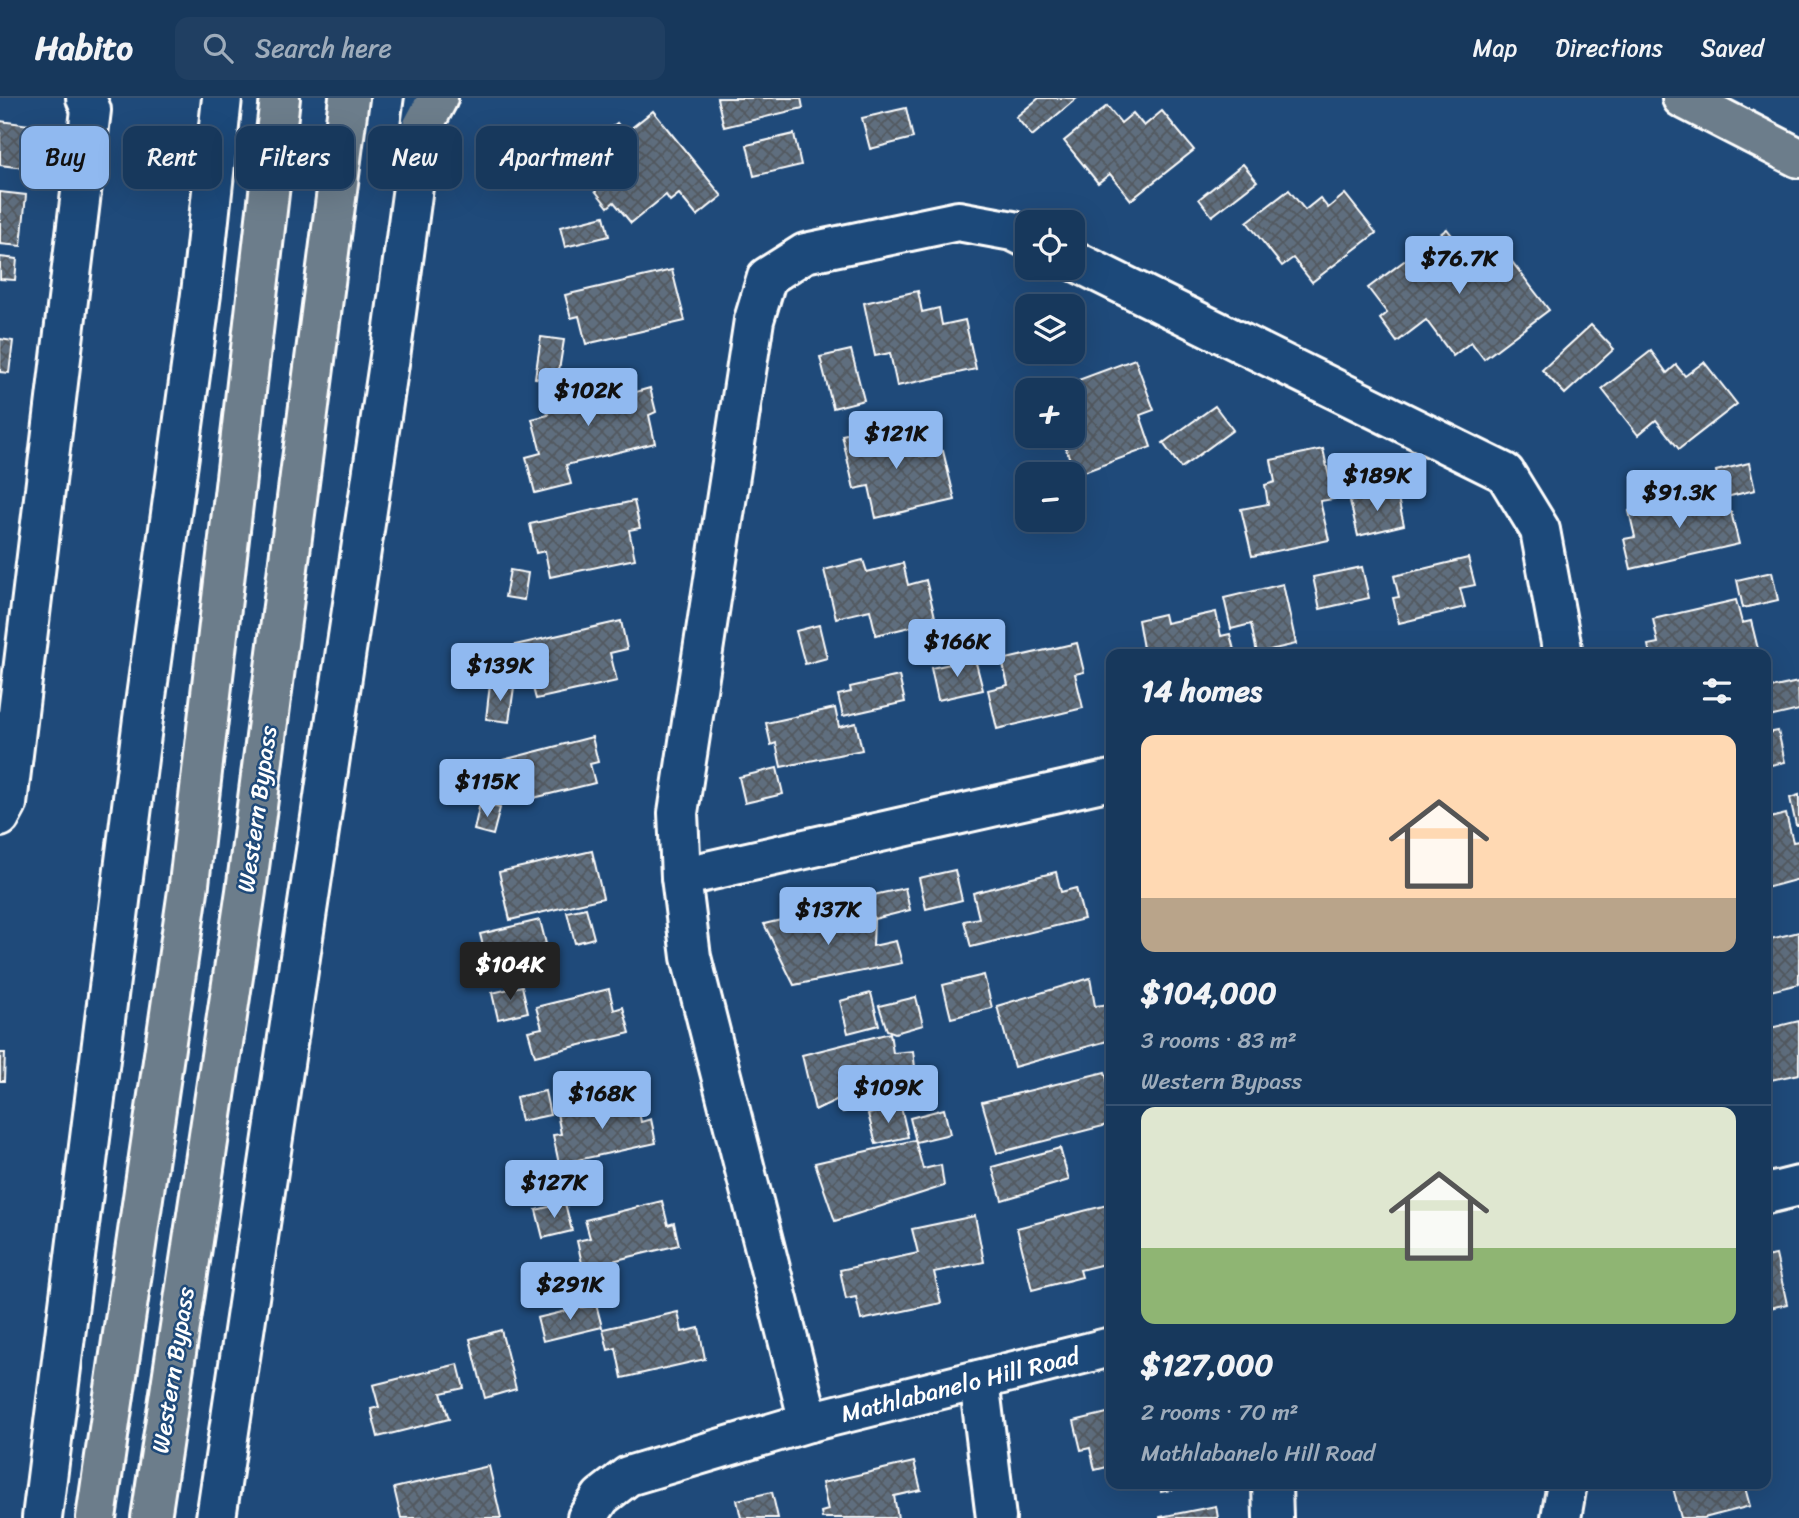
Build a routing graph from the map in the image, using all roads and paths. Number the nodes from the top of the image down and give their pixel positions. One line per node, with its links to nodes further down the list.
1 (86, 98): 12 (street)
2 (222, 98): 21 (street)
3 (280, 98): 22 (main road)
4 (349, 98): 23 (main road, Western Bypass)
5 (1682, 98): 7 (main road)
6 (428, 108): 24 (street)
7 (1799, 158)
8 (1015, 232): 13 (street)
9 (1085, 266): 10 (street)
10 (1562, 649)
11 (1106, 781): 13 (street)
12 (0, 817)
13 (681, 877): 18 (street)
14 (1799, 1186): 15 (street)
15 (1771, 1194)
16 (1106, 1348): 17 (street, Mathlabanelo Hill Road)
17 (979, 1380): 18 (street, Mathlabanelo Hill Road); 26 (street)
18 (809, 1422): 25 (street, Mathlabanelo Hill Road)
19 (1272, 1489): 27 (street)
20 (1566, 1489): 28 (street)
21 (42, 1518)
22 (96, 1518)
23 (151, 1518)
24 (216, 1518)
25 (587, 1518)
26 (996, 1518)
27 (1273, 1518)
28 (1562, 1518)

